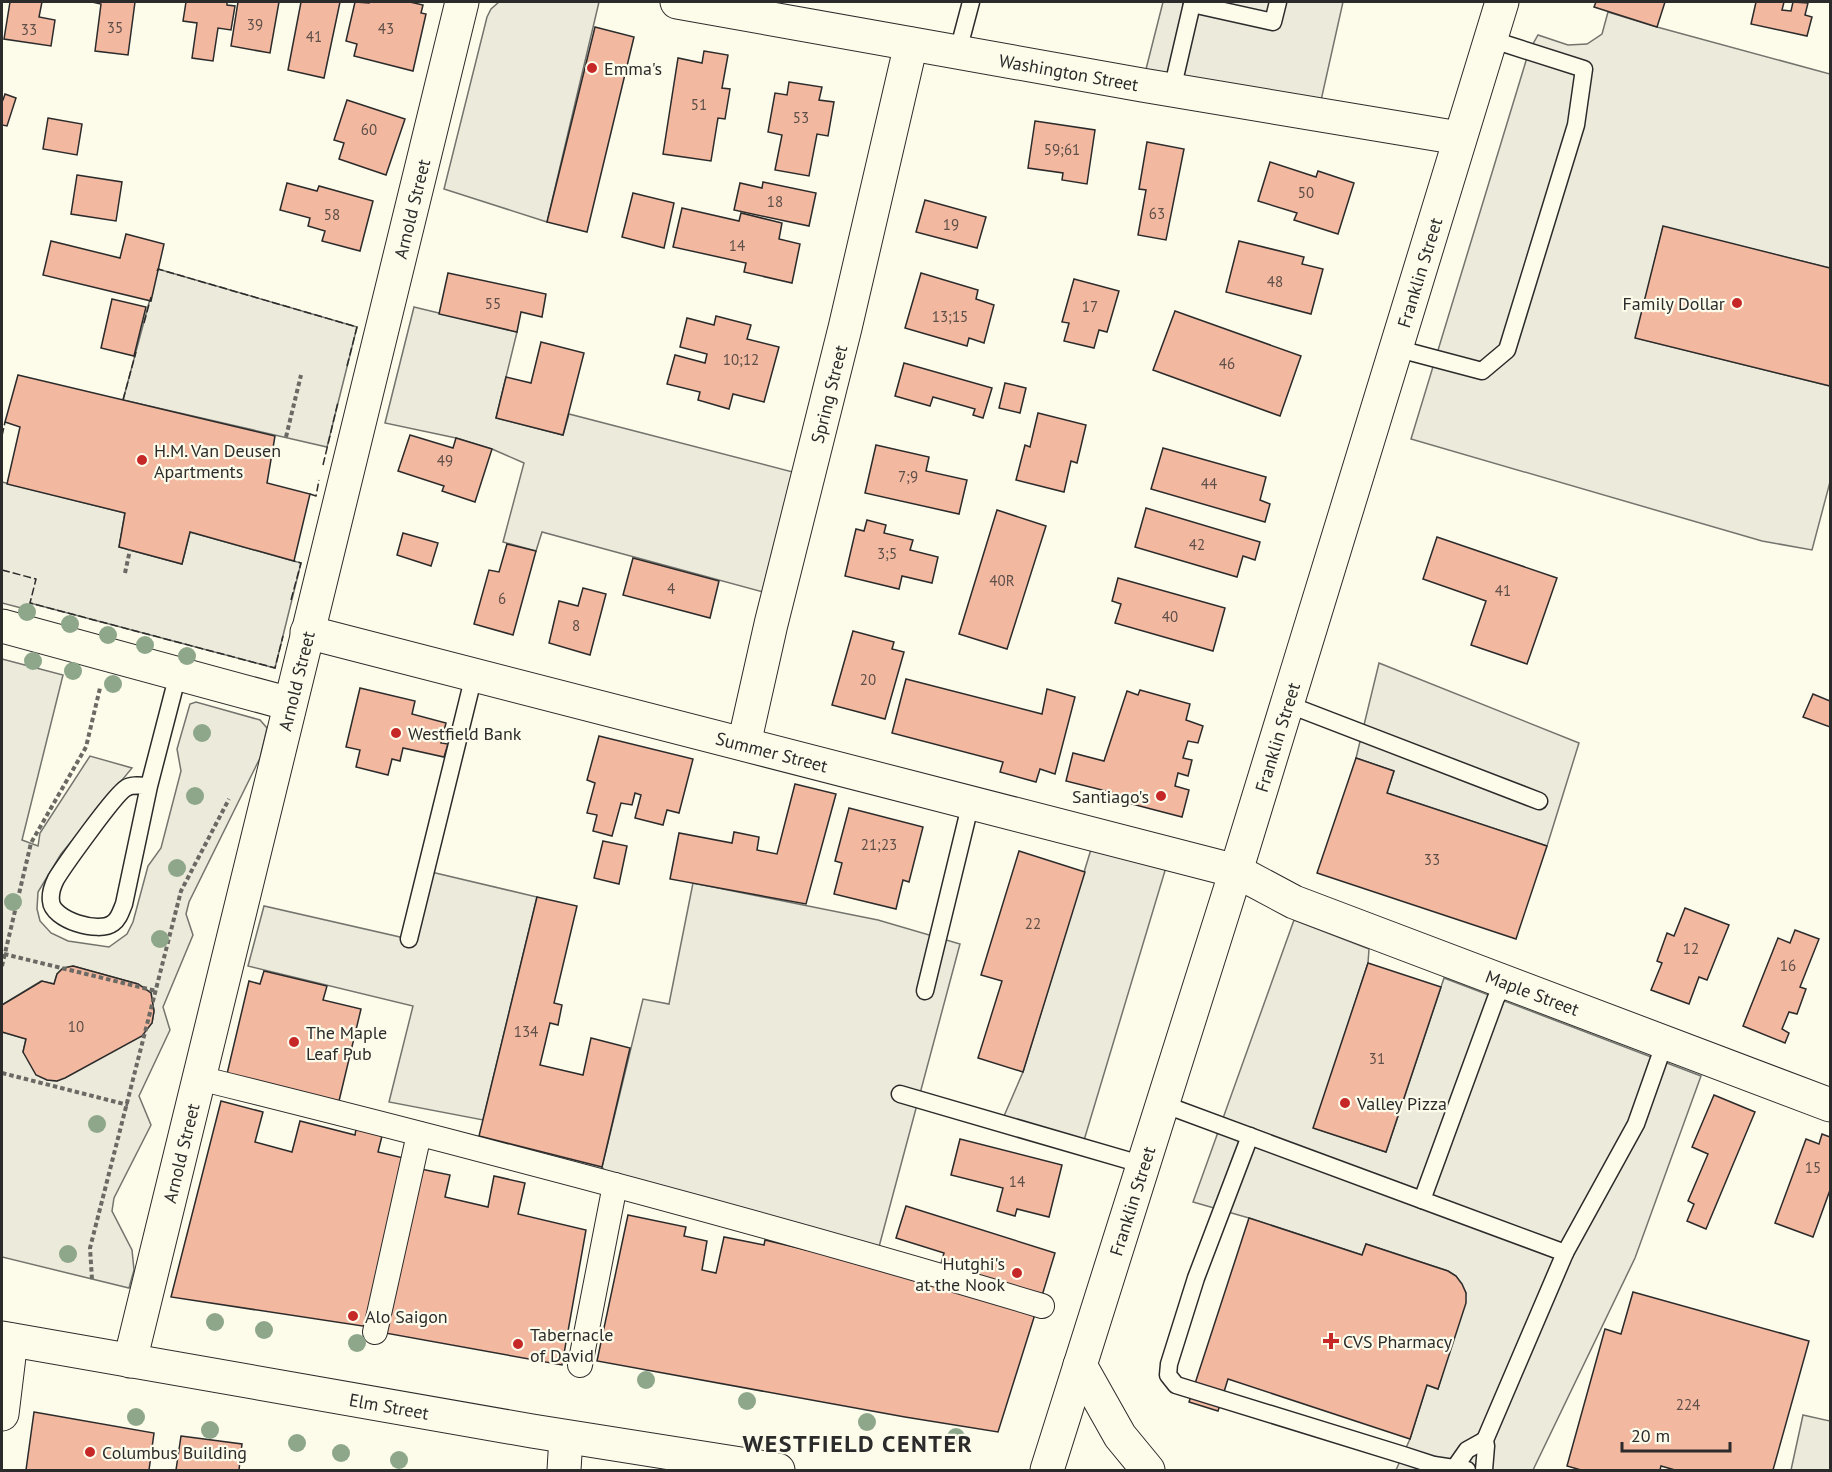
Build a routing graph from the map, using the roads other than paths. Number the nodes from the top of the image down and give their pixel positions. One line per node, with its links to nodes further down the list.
1 (462, 2): 14 (main road, Arnold Street)
2 (677, 2): 8 (main road, Washington Street)
3 (970, 2): 9 (lane)
4 (1278, 2): 6 (lane)
5 (1502, 2): 7 (main road, Franklin Street)
6 (1193, 3): 10 (lane)
7 (1490, 39): 11 (main road, Franklin Street); 12 (lane)
8 (911, 44): 9 (main road, Washington Street); 19 (main road, Spring Street)
9 (958, 51): 10 (main road, Washington Street)
10 (1172, 90): 11 (main road, Washington Street)
11 (1459, 138): 12 (main road, Franklin Street)
12 (1395, 348): 18 (main road, Franklin Street)
13 (2, 626): 15 (main road)
14 (308, 632): 16 (main road, Summer Street); 17 (main road, Arnold Street)
15 (178, 674): 17 (main road); 20 (lane)
16 (474, 675): 19 (main road, Summer Street); 24 (lane)
17 (290, 704): 28 (main road, Arnold Street)
18 (1287, 704): 21 (lane); 23 (main road, Franklin Street)
19 (744, 744): 22 (main road, Summer Street)
20 (149, 786): 20 (lane)
21 (1539, 801)
22 (971, 802): 23 (main road, Summer Street); 26 (lane)
23 (1236, 871): 25 (main road, Maple Street); 30 (main road, Franklin Street)
24 (409, 939)
25 (1506, 982): 27 (main road, Maple Street); 36 (lane)
26 (924, 991)
27 (1665, 1042): 31 (main road, Maple Street); 37 (lane)
28 (199, 1078): 32 (street); 41 (main road, Arnold Street)
29 (900, 1094): 34 (lane)
30 (1162, 1104): 33 (lane); 34 (main road, Franklin Street)
31 (1830, 1105)
32 (419, 1134): 35 (street); 39 (street)
33 (1250, 1136): 36 (lane); 51 (lane)
34 (1144, 1165): 43 (main road, Franklin Street)
35 (615, 1185): 38 (street); 42 (street)
36 (1422, 1200): 37 (lane)
37 (1565, 1253): 46 (lane)
38 (1042, 1306)
39 (375, 1332)
40 (6, 1339): 41 (main road, Elm Street); 44 (main road)
41 (130, 1360): 45 (main road, Elm Street)
42 (580, 1365)
43 (1080, 1365): 49 (main road, Franklin Street); 50 (main road)
44 (2, 1414)
45 (566, 1437): 47 (main road); 48 (main road, Elm Street)
46 (1485, 1440): 51 (lane); 52 (lane)
47 (564, 1470)
48 (778, 1470)
49 (1047, 1470)
50 (1148, 1470)
51 (1457, 1470)
52 (1484, 1470)

